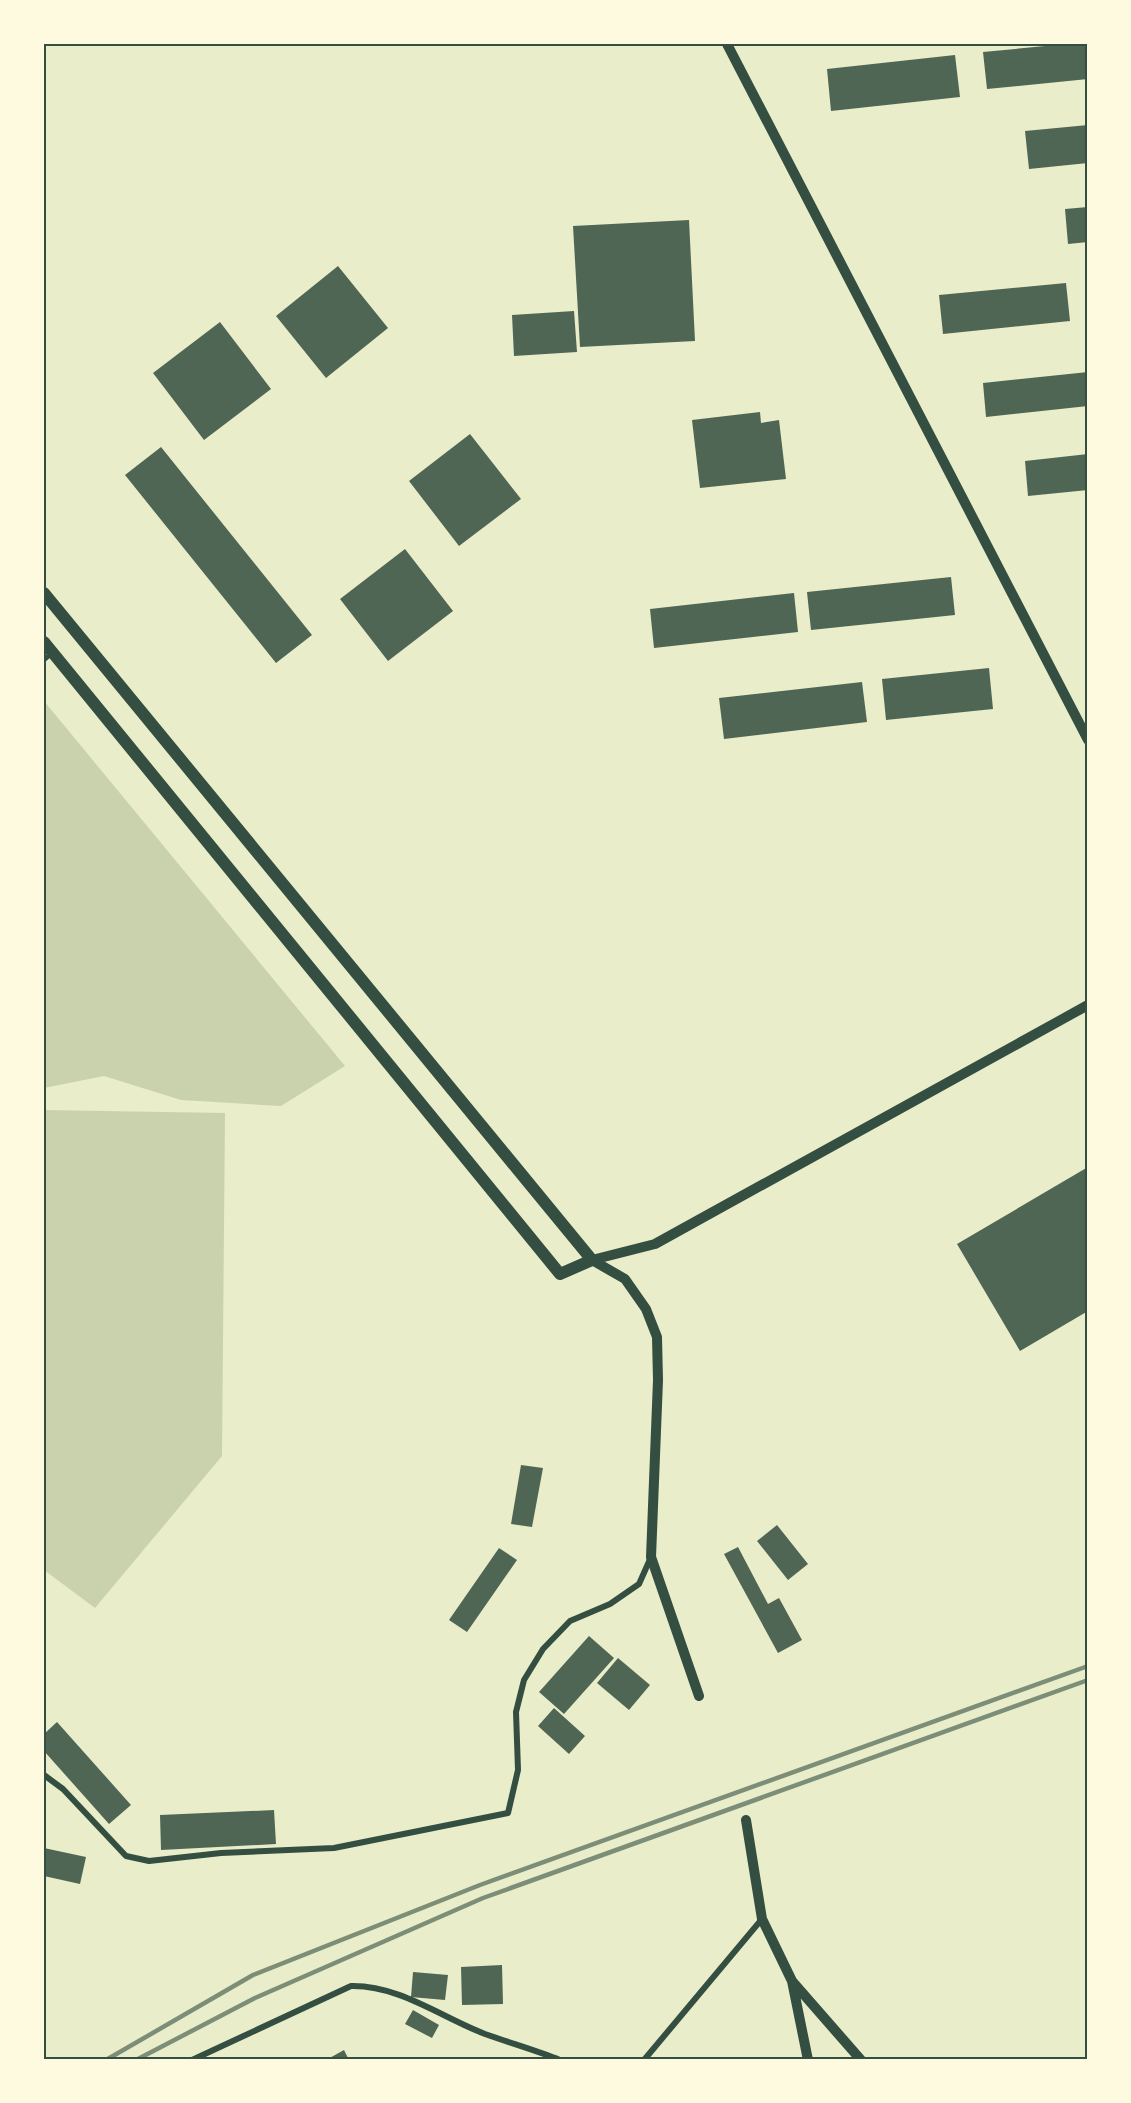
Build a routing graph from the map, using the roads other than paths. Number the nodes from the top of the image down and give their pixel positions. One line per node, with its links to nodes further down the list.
1 (727, 44): 5 (street)
2 (44, 593): 7 (main road)
3 (44, 642): 4 (main road)
4 (48, 657): 7 (main road)
5 (1088, 740)
6 (1088, 1005): 7 (street)
7 (592, 1260): 8 (street)
8 (651, 1557): 9 (street); 10 (street)
9 (699, 1696)
10 (44, 1775)
11 (746, 1821): 12 (street)
12 (762, 1919): 13 (street); 16 (street)
13 (792, 1981): 17 (street); 18 (street)
14 (192, 2060): 15 (street)
15 (560, 2060)
16 (644, 2060)
17 (808, 2060)
18 (861, 2060)

